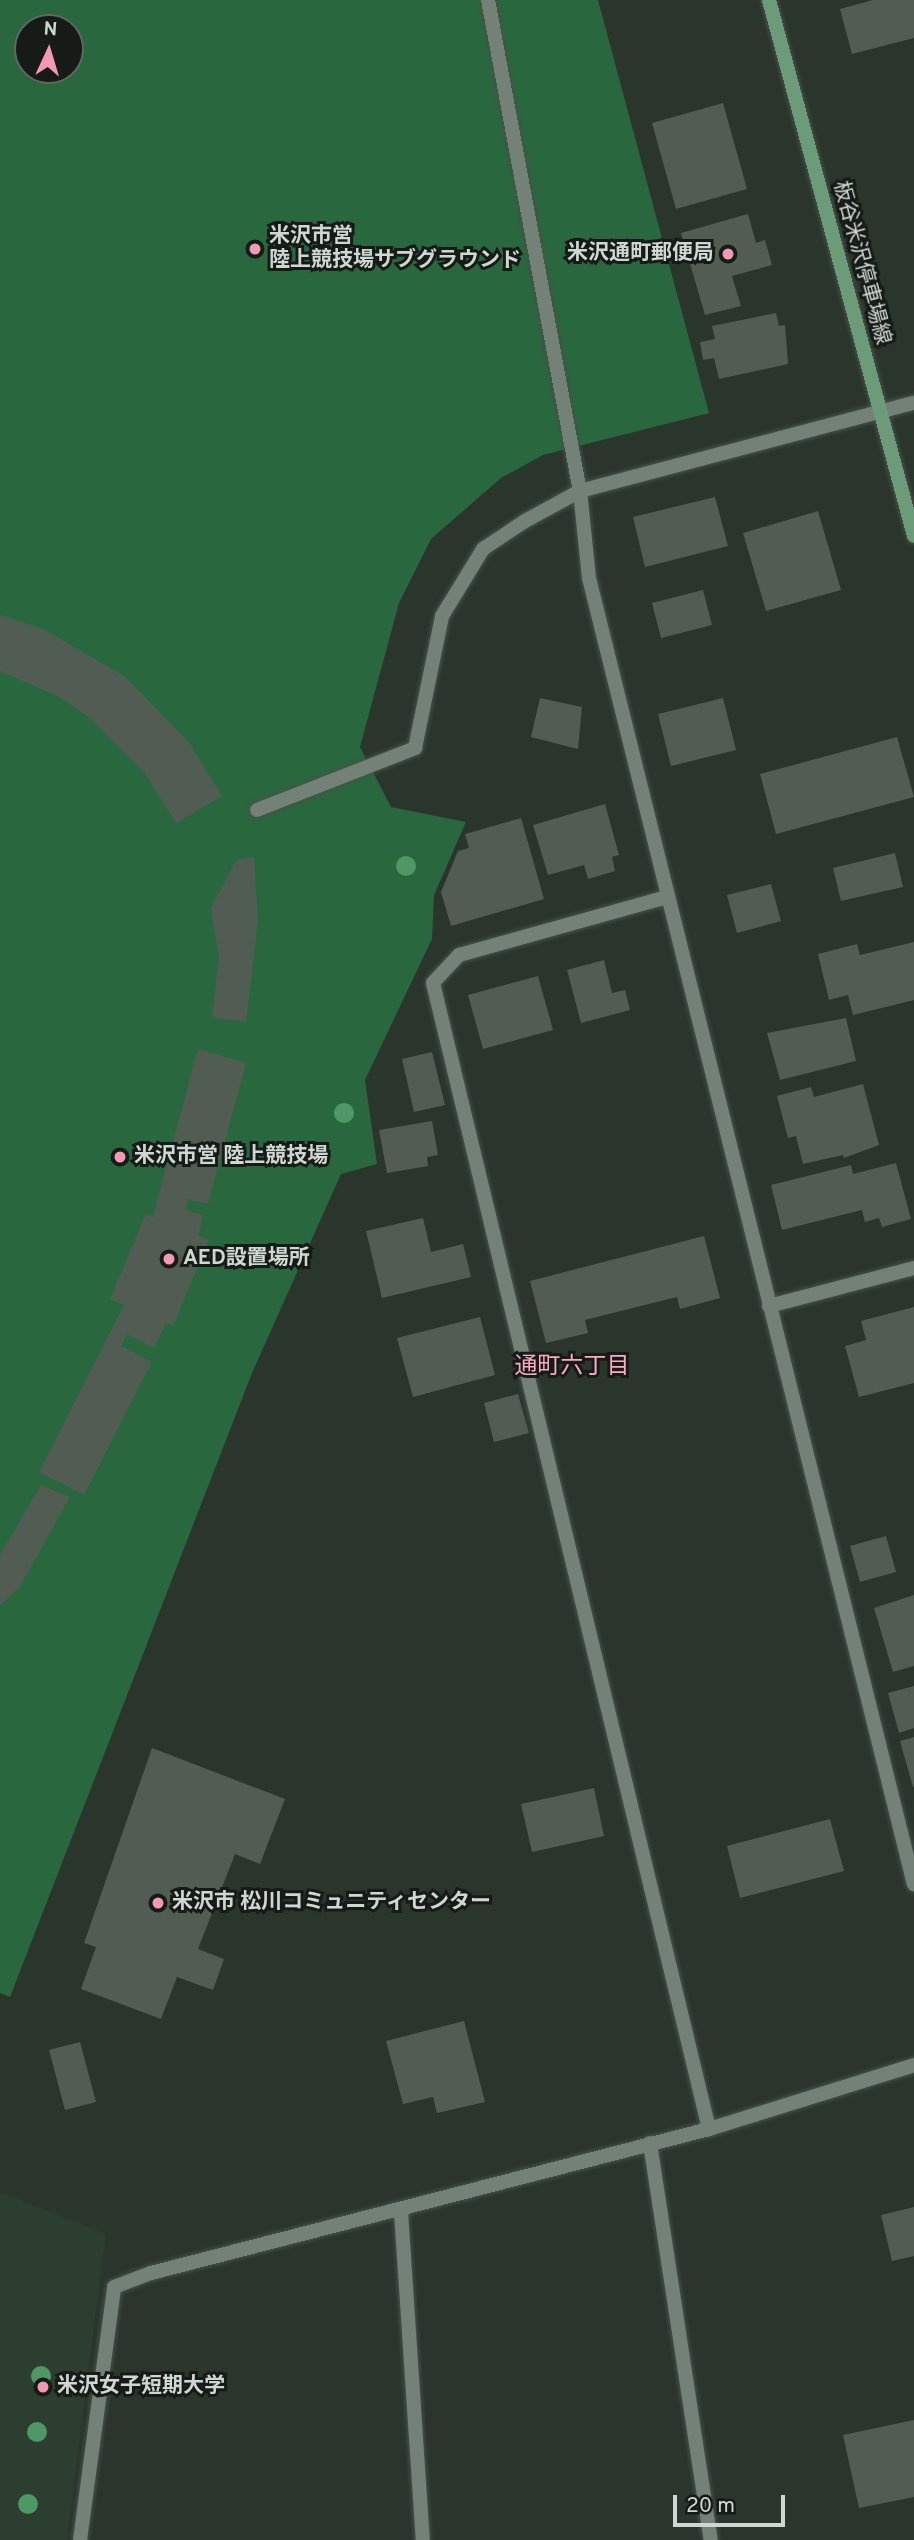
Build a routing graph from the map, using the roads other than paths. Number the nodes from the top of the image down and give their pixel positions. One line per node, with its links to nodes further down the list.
1 (488, 0): 5 (street)
2 (769, 0): 4 (main road, 板谷米沢停車場線)
3 (914, 404): 4 (street)
4 (880, 412): 5 (street); 6 (main road, 板谷米沢停車場線)
5 (580, 491): 7 (street); 8 (street)
6 (914, 536)
7 (257, 810)
8 (667, 897): 10 (street); 13 (street)
9 (914, 1268): 10 (street)
10 (769, 1306): 11 (street)
11 (914, 1884)
12 (914, 2065): 13 (street)
13 (709, 2129): 14 (street)
14 (650, 2143): 15 (street); 18 (street)
15 (401, 2211): 16 (street); 17 (street)
16 (80, 2540)
17 (423, 2540)
18 (711, 2540)

